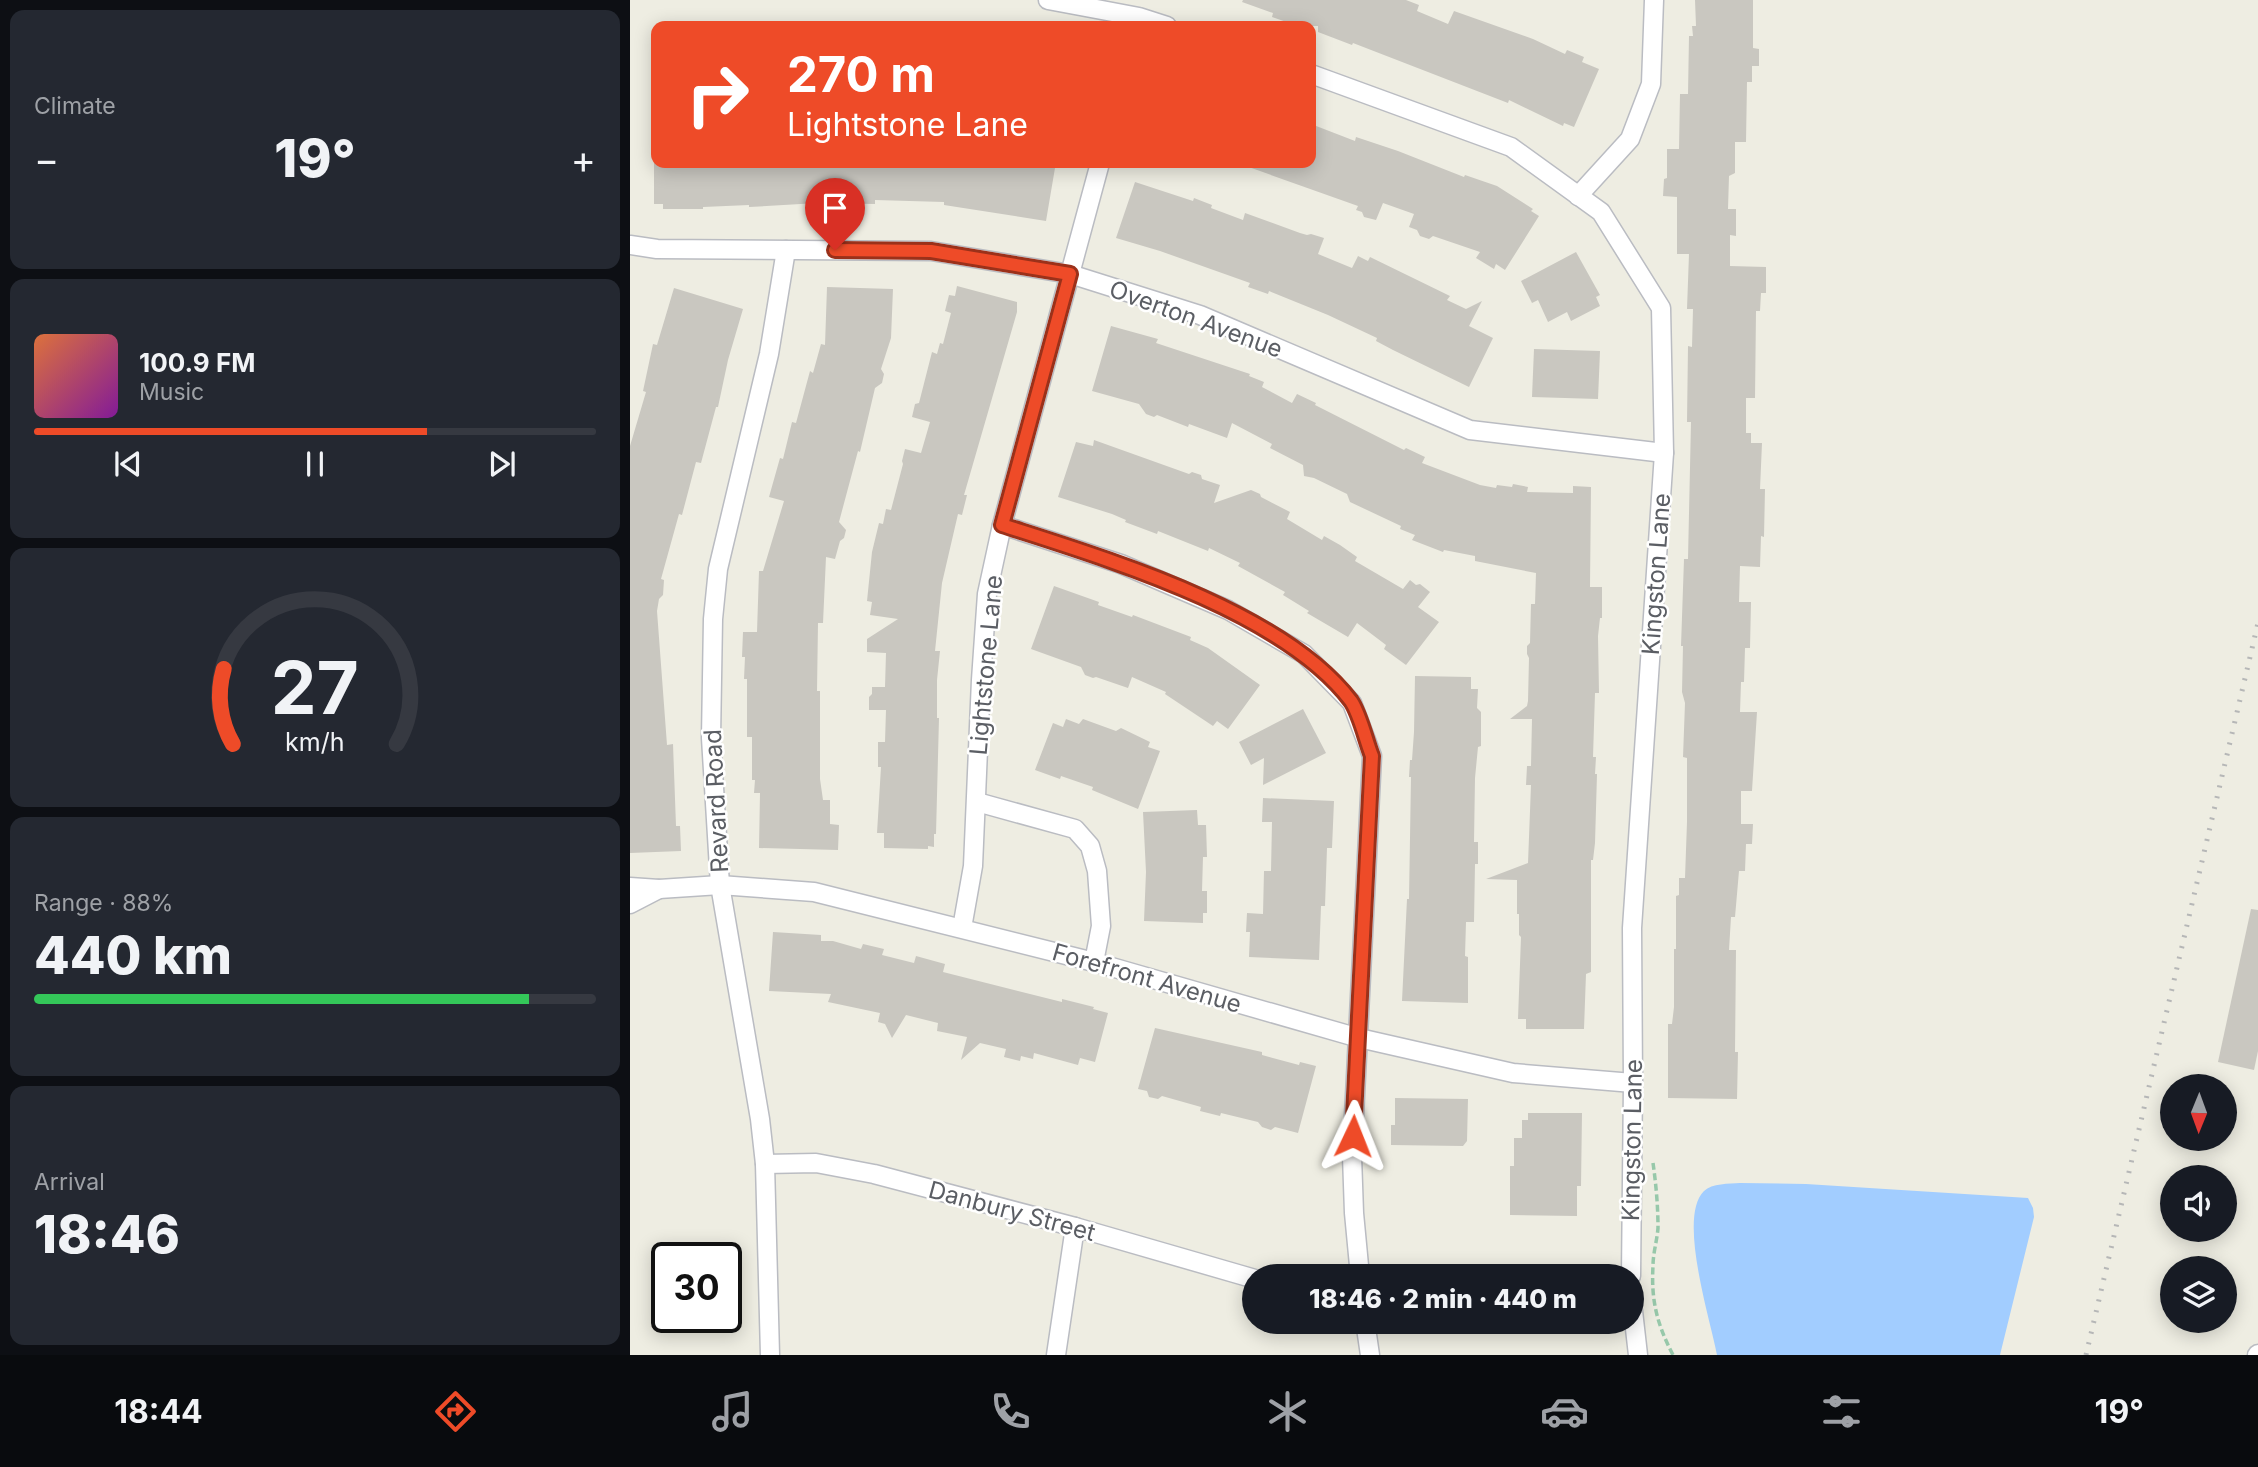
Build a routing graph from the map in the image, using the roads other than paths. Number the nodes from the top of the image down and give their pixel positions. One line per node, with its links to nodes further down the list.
1 (1048, 0): 3 (street)
2 (1654, 0): 6 (street)
3 (1140, 14)
4 (1316, 76): 6 (street, Kingston Lane)
5 (1099, 168): 9 (street, Lightstone Lane)
6 (1578, 196): 10 (street, Kingston Lane)
7 (630, 245): 8 (street, Overton Avenue)
8 (786, 250): 9 (street, Overton Avenue); 13 (street, Revard Road)
9 (1070, 274): 10 (street, Overton Avenue); 11 (street, Lightstone Lane)
10 (1664, 453): 20 (street, Kingston Lane)
11 (1002, 525): 12 (street, Lightstone Lane); 19 (street)
12 (977, 802): 17 (street, Lightstone Lane); 18 (street)
13 (720, 885): 15 (street, Forefront Avenue); 17 (street, Forefront Avenue); 21 (street, Revard Road)
14 (630, 887): 15 (street, Forefront Avenue)
15 (659, 889): 16 (street, Forefront Avenue)
16 (630, 904)
17 (962, 928): 18 (street, Forefront Avenue)
18 (1094, 962): 19 (street, Forefront Avenue)
19 (1359, 1038): 20 (street, Forefront Avenue); 23 (street)
20 (1633, 1083): 24 (street, Kingston Lane)
21 (765, 1164): 22 (street, Danbury Street); 28 (street, Revard Road)
22 (1075, 1227): 25 (street, Danbury Street); 29 (street)
23 (1359, 1264)
24 (1631, 1264)
25 (1242, 1275)
26 (1367, 1334): 30 (street)
27 (1636, 1334): 31 (street)
28 (770, 1355)
29 (1056, 1355)
30 (1370, 1355)
31 (1638, 1355)

